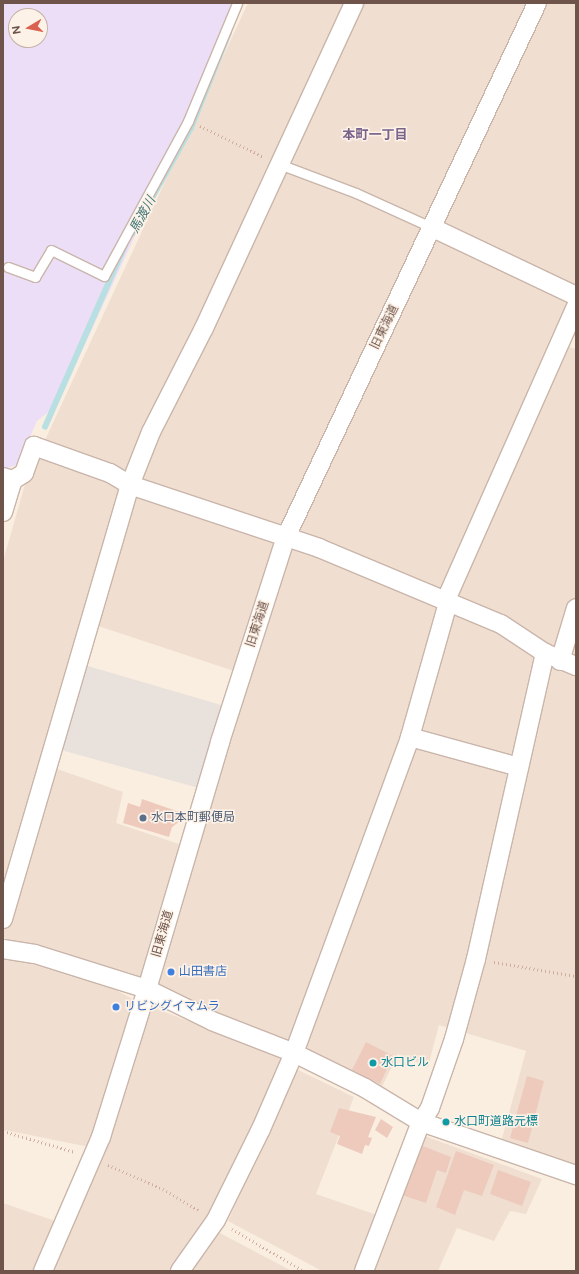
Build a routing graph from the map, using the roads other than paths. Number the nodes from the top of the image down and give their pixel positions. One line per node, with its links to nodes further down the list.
1 (237, 3): 6 (lane)
2 (354, 3): 4 (street)
3 (538, 3): 5 (street, 旧東海道)
4 (279, 164): 5 (lane); 10 (street)
5 (433, 228): 7 (street); 12 (street, 旧東海道)
6 (8, 266)
7 (576, 296)
8 (576, 306): 13 (street)
9 (8, 478): 10 (street); 11 (street)
10 (130, 485): 12 (street); 18 (street)
11 (3, 512)
12 (286, 536): 13 (street); 20 (street, 旧東海道)
13 (446, 603): 15 (street); 16 (street)
14 (576, 608): 15 (street)
15 (560, 660): 17 (street)
16 (410, 737): 17 (street); 21 (street)
17 (519, 768): 22 (street)
18 (3, 919)
19 (3, 949): 20 (street)
20 (147, 989): 21 (street); 24 (street, 旧東海道)
21 (294, 1053): 22 (street); 25 (street)
22 (421, 1122): 23 (street); 26 (street)
23 (576, 1175)
24 (43, 1271)
25 (180, 1271)
26 (364, 1271)

